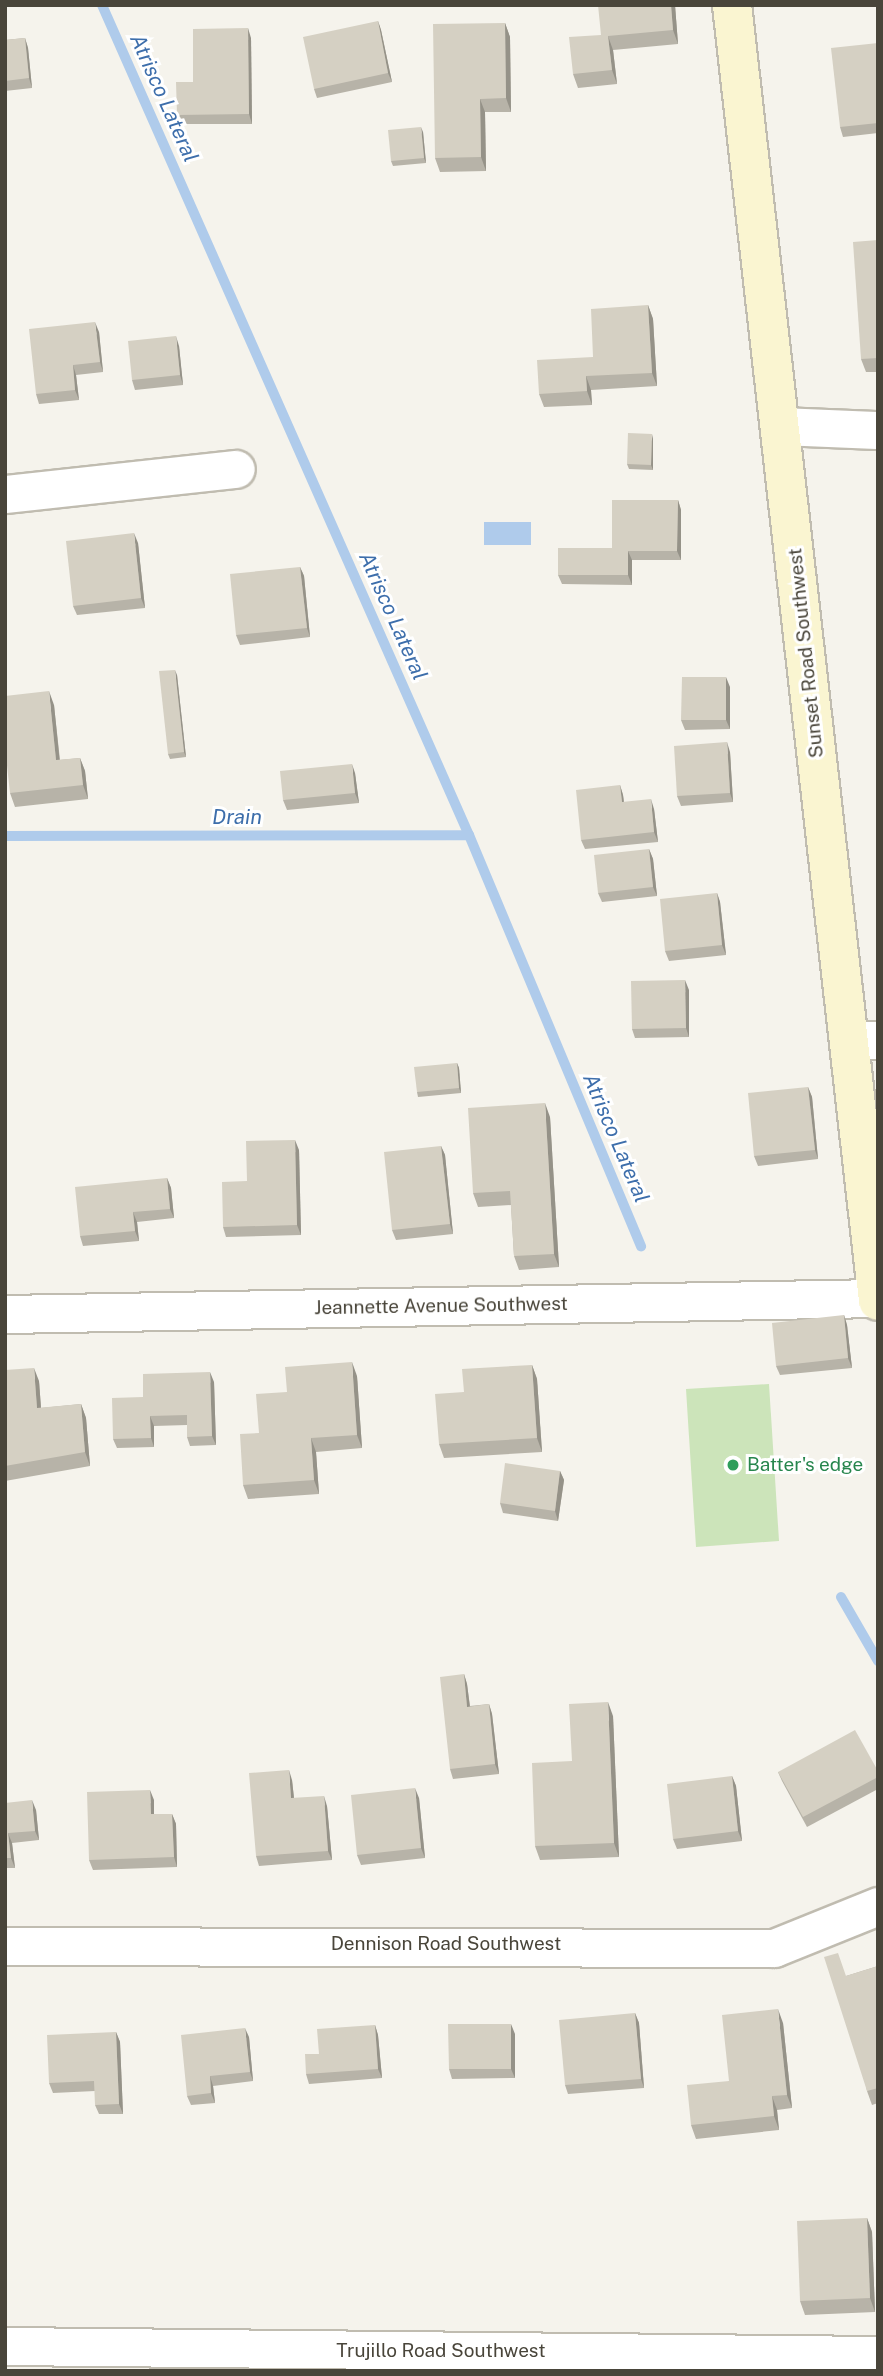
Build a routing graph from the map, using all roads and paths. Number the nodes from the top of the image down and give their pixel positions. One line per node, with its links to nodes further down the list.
1 (732, 5): 2 (street, Sunset Road Southwest)
2 (781, 426): 3 (street); 6 (street, Sunset Road Southwest)
3 (878, 430)
4 (236, 469): 5 (street)
5 (5, 494)
6 (864, 1040): 7 (street, Sunset Road Southwest)
7 (878, 1299): 8 (street, Jeannette Avenue Southwest)
8 (5, 1314)
9 (878, 1906): 10 (street, Dennison Road Southwest)
10 (5, 1946)
11 (5, 2346): 12 (street, Trujillo Road Southwest)
12 (878, 2355)

